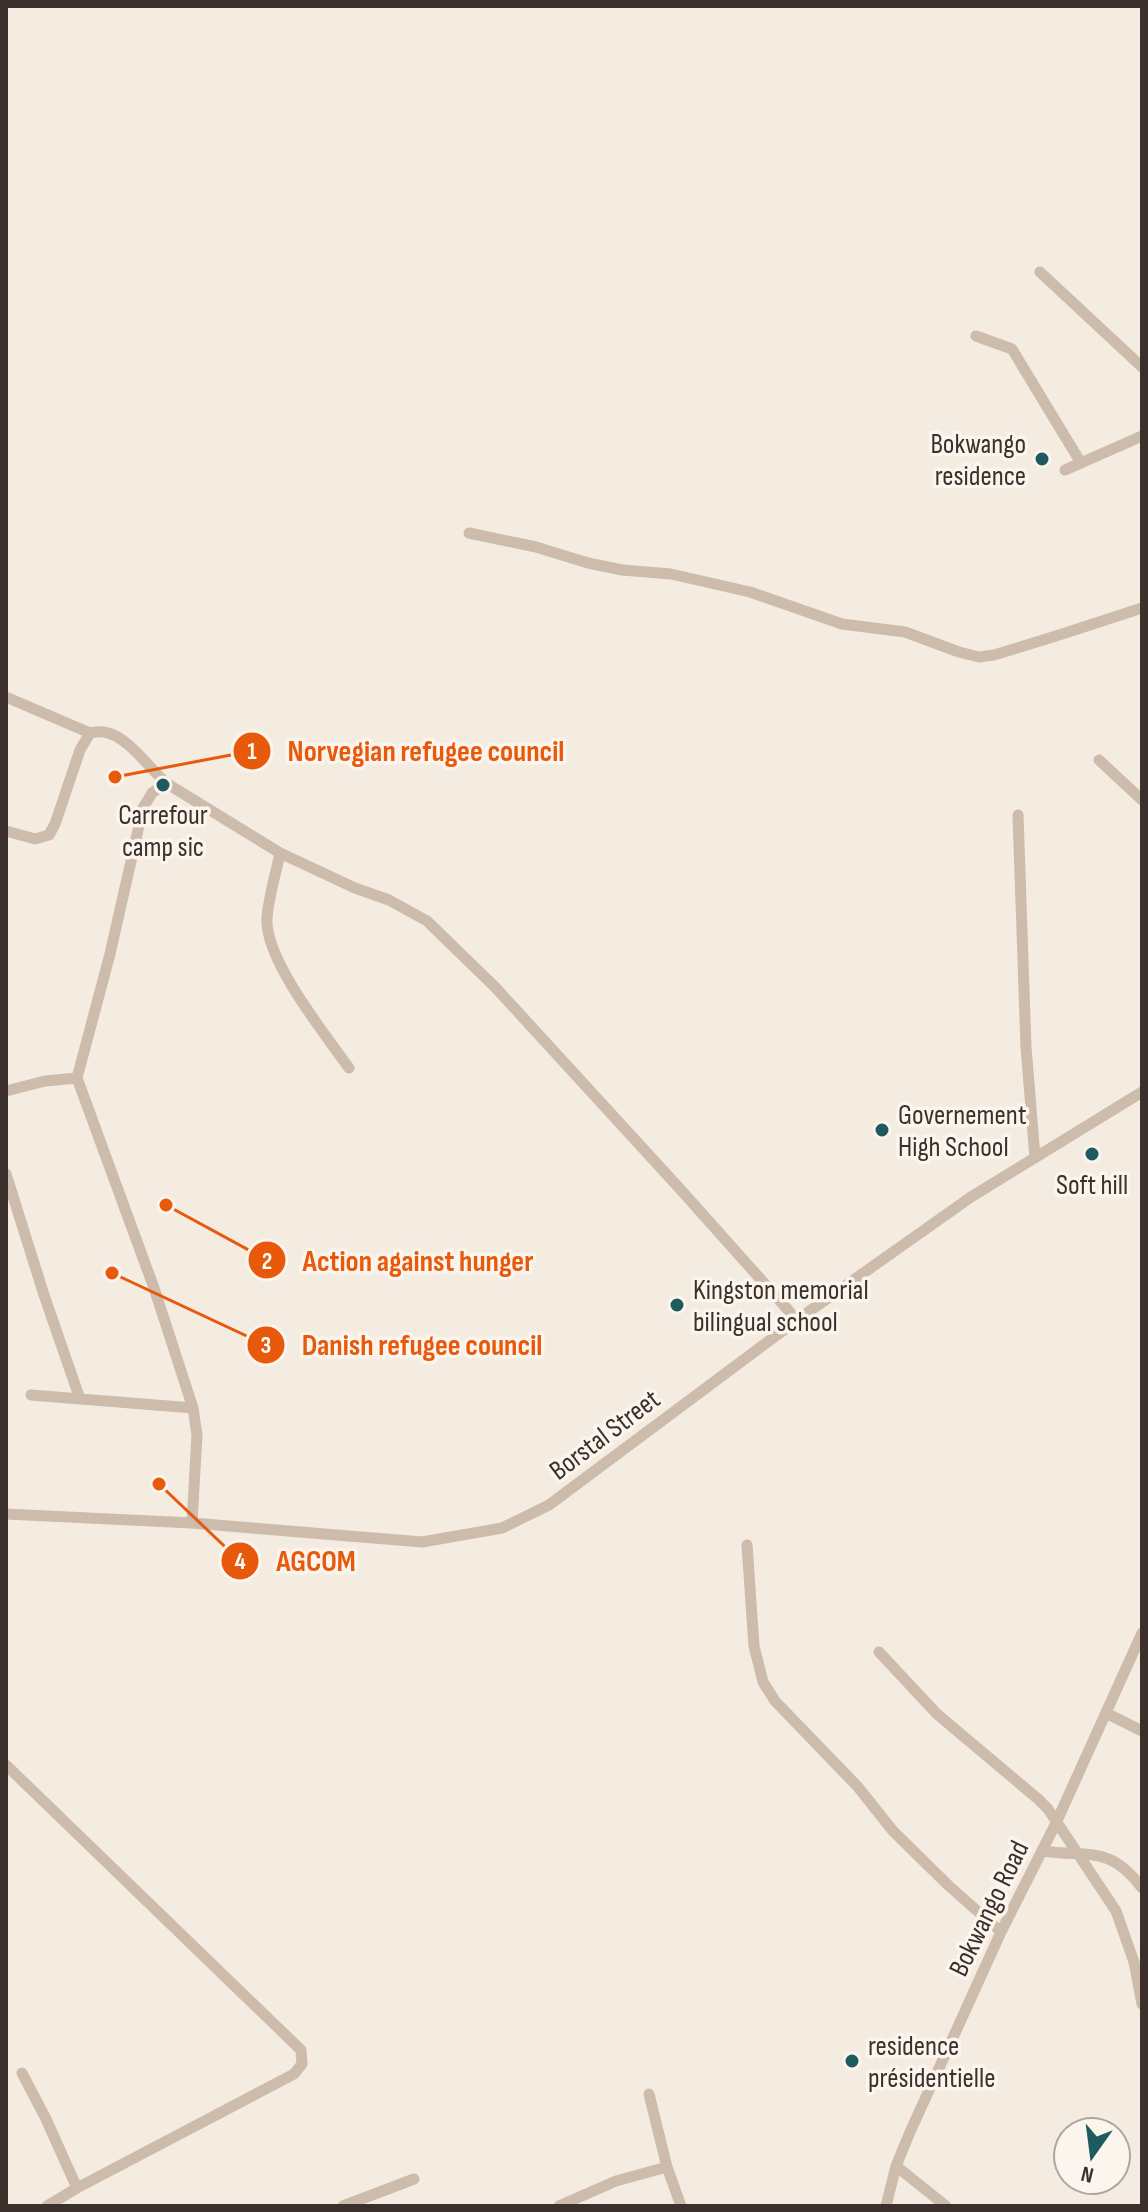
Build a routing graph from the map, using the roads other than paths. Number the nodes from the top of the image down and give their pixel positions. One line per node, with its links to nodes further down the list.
1 (1040, 272): 3 (street)
2 (976, 336): 5 (street)
3 (1142, 367)
4 (1142, 436): 5 (street)
5 (1081, 463): 6 (street)
6 (1065, 470)
7 (469, 533): 8 (street)
8 (1142, 608)
9 (6, 697): 10 (street)
10 (90, 733): 13 (street); 17 (street)
11 (1099, 760): 14 (street)
12 (1142, 780): 14 (street)
13 (166, 783): 18 (street); 20 (street)
14 (1132, 790): 15 (street)
15 (1142, 800)
16 (1018, 815): 23 (street)
17 (6, 831)
18 (280, 853): 19 (street); 25 (street)
19 (349, 1068)
20 (77, 1078): 21 (street); 28 (street)
21 (6, 1091)
22 (1142, 1092): 23 (street, Borstal Street)
23 (1035, 1158): 25 (street, Borstal Street)
24 (6, 1174): 27 (street)
25 (797, 1320): 30 (street, Borstal Street)
26 (31, 1395): 27 (street)
27 (80, 1399): 28 (street)
28 (193, 1408): 30 (street)
29 (6, 1514): 30 (street, Borstal Street)
30 (192, 1523)
31 (747, 1545): 41 (street)
32 (1142, 1633): 34 (street, Bokwango Road)
33 (879, 1652): 37 (street)
34 (1106, 1713): 35 (street); 37 (street, Bokwango Road)
35 (1142, 1731)
36 (6, 1765): 48 (street)
37 (1056, 1823): 38 (street, Bokwango Road); 39 (street)
38 (1042, 1851): 39 (street); 41 (street, Bokwango Road)
39 (1077, 1853): 40 (street); 42 (street)
40 (1142, 1888)
41 (1001, 1932): 45 (street, Bokwango Road)
42 (1142, 2004)
43 (22, 2073): 48 (street)
44 (649, 2094): 46 (street)
45 (896, 2166): 53 (street, Bokwango Road); 54 (street)
46 (667, 2167): 51 (street); 52 (street)
47 (414, 2179): 50 (street)
48 (77, 2188): 49 (street)
49 (47, 2206)
50 (343, 2206)
51 (559, 2206)
52 (681, 2206)
53 (886, 2206)
54 (946, 2206)

